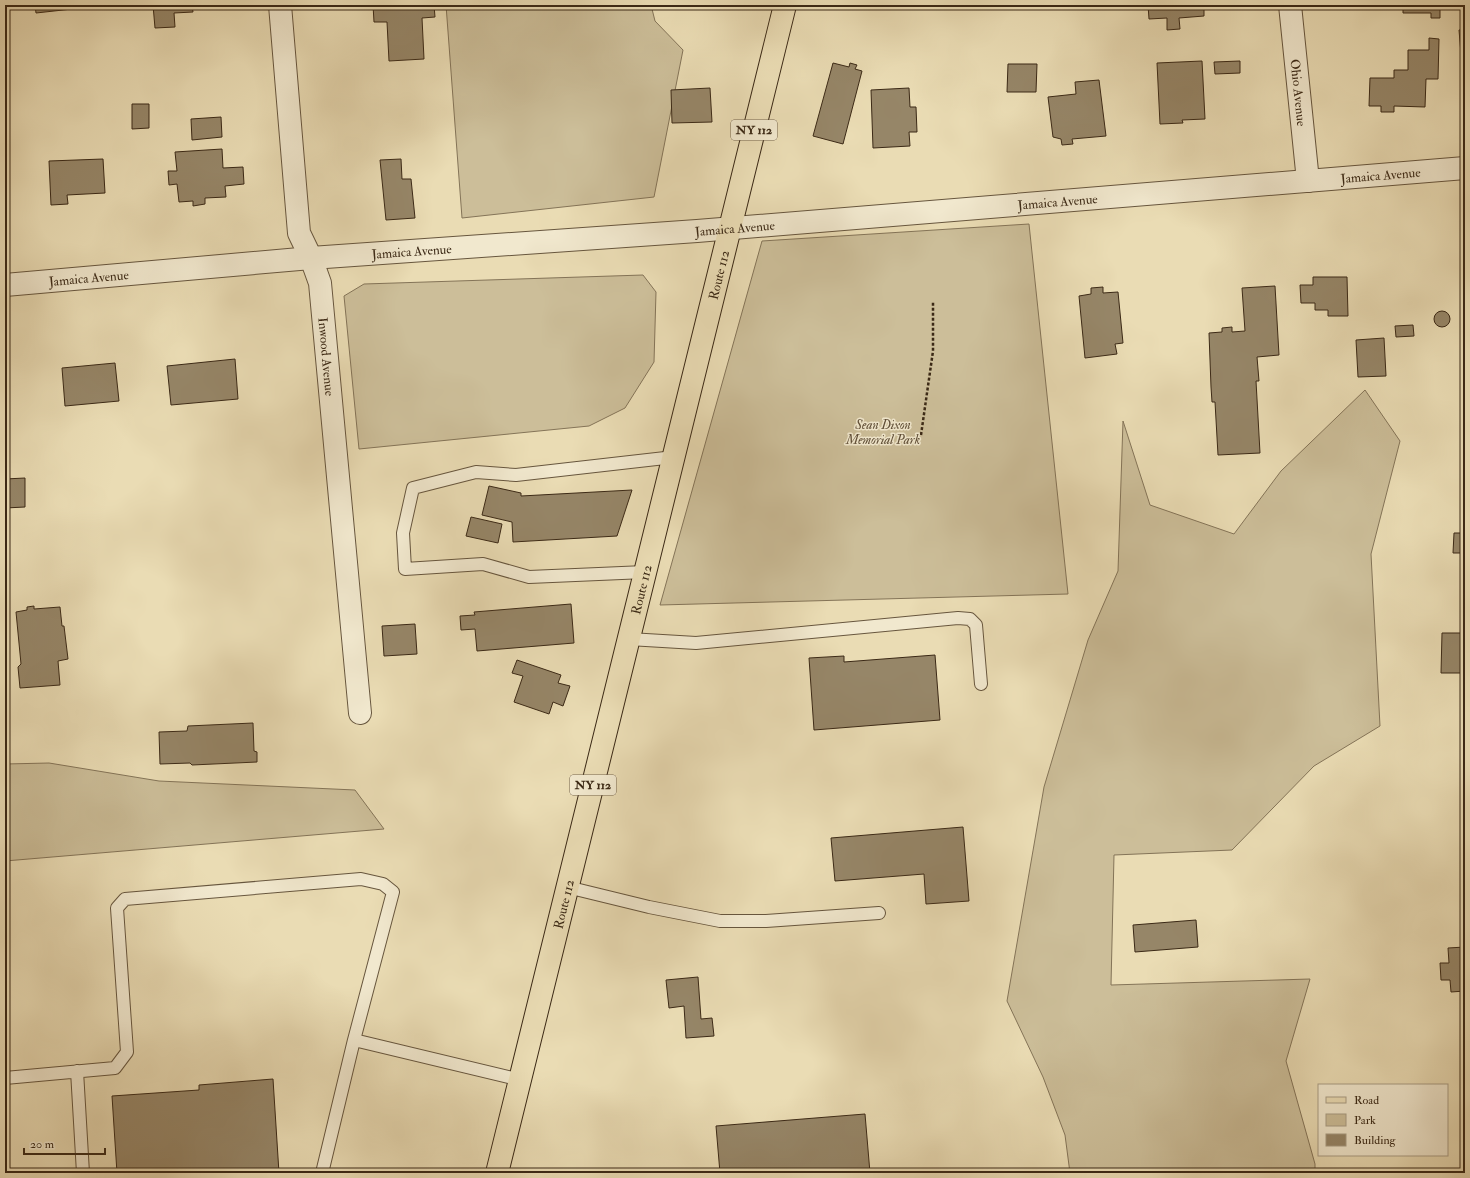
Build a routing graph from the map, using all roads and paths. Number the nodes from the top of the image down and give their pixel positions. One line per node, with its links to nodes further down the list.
1 (280, 5): 7 (street, Inwood Avenue)
2 (785, 5): 6 (main road, Route 112 / NY 112)
3 (1290, 5): 5 (street, Ohio Avenue)
4 (1465, 168): 5 (street, Jamaica Avenue)
5 (1308, 181): 6 (street, Jamaica Avenue)
6 (730, 228): 7 (street, Jamaica Avenue); 11 (main road, Route 112 / NY 112)
7 (311, 258): 8 (street, Jamaica Avenue); 15 (street, Inwood Avenue)
8 (5, 285)
9 (933, 302): 10 (path)
10 (921, 435)
11 (674, 457): 12 (main road, Route 112 / NY 112); 12 (lane)
12 (645, 572): 13 (main road, Route 112 / NY 112)
13 (629, 639): 14 (lane); 16 (main road, Route 112 / NY 112)
14 (982, 684)
15 (360, 713)
16 (568, 887): 17 (lane); 21 (main road, Route 112 / NY 112)
17 (879, 913)
18 (354, 1040): 19 (lane); 21 (lane); 23 (lane)
19 (77, 1071): 20 (lane); 22 (lane)
20 (5, 1078)
21 (520, 1080): 24 (main road, Route 112 / NY 112)
22 (83, 1173)
23 (322, 1173)
24 (497, 1173)

